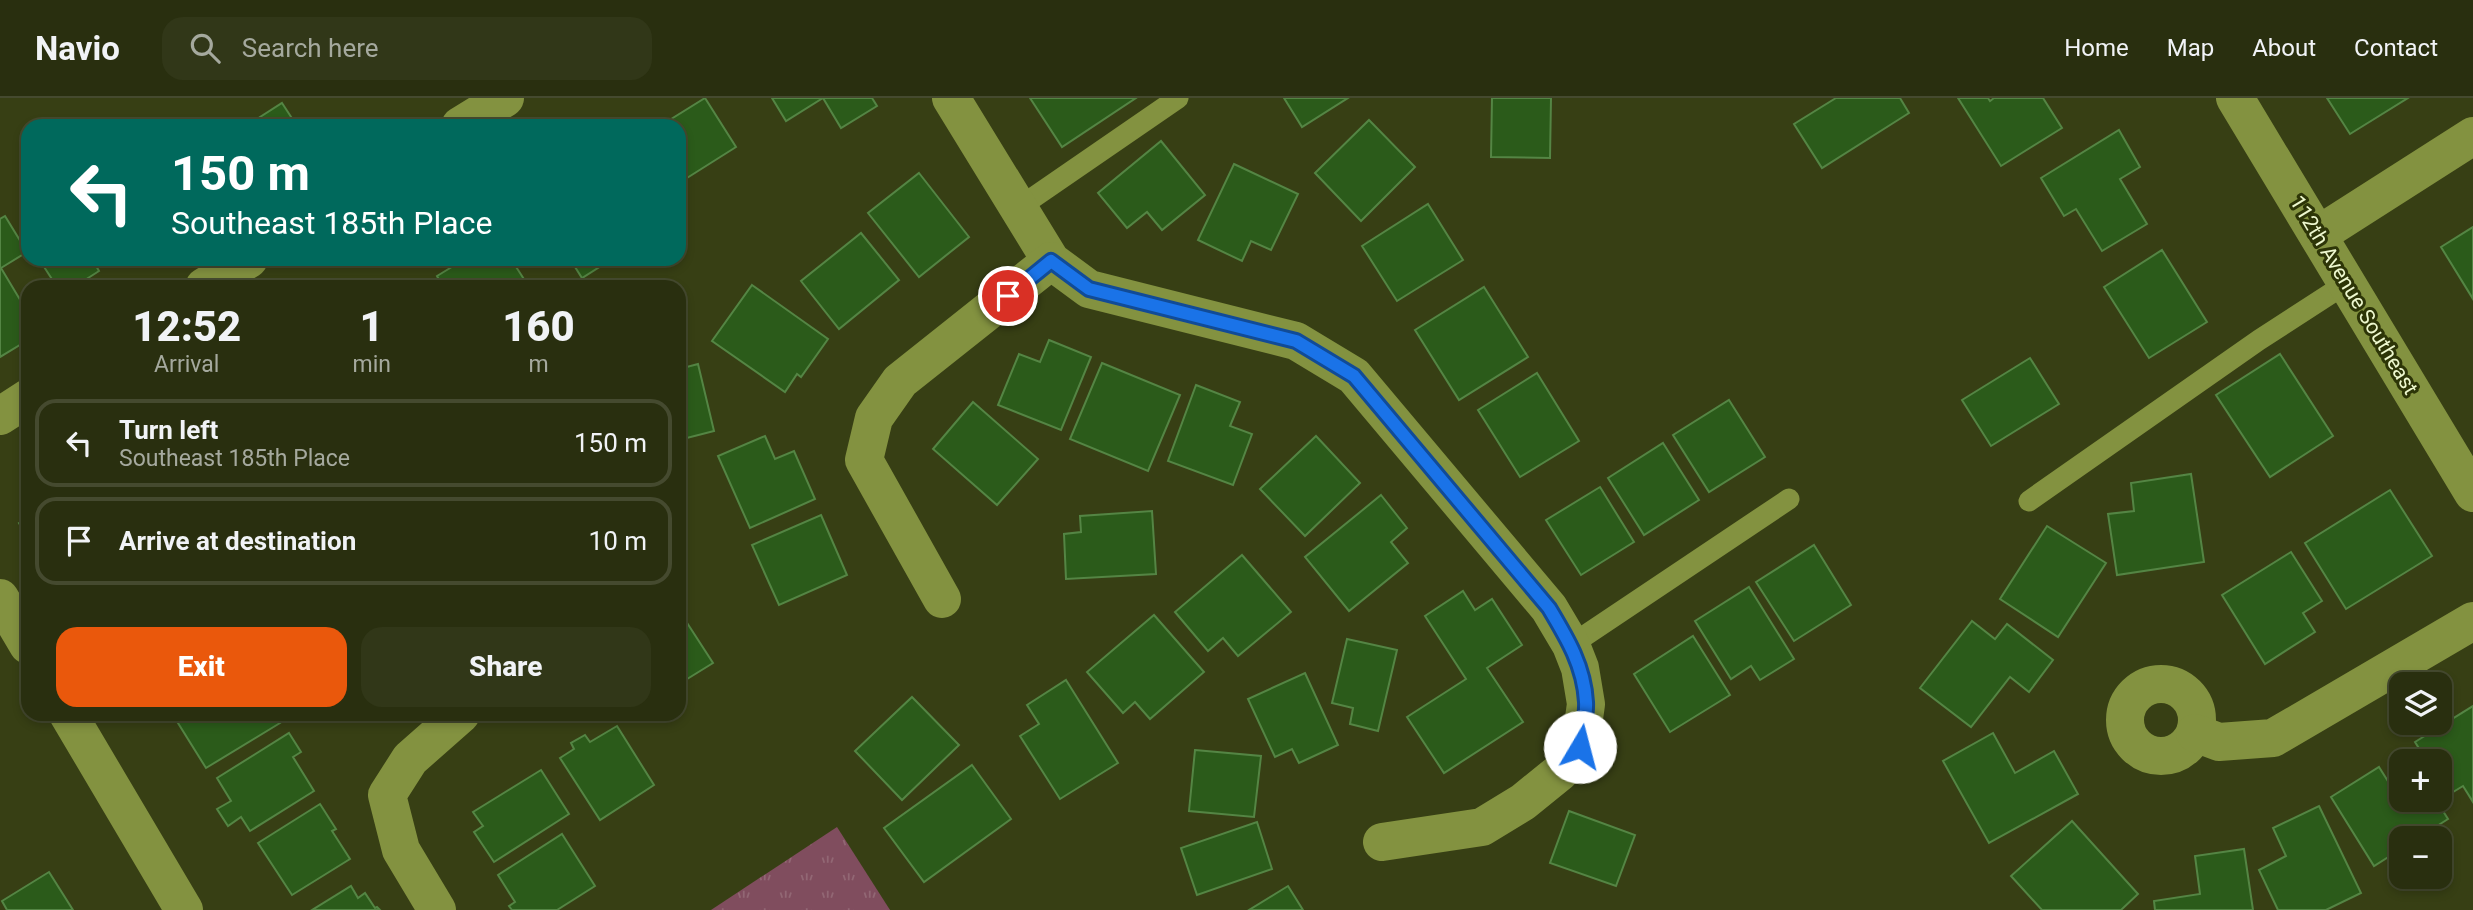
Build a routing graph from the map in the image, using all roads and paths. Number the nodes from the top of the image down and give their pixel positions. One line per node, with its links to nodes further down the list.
1 (505, 98): 5 (street)
2 (951, 98): 7 (street)
3 (1178, 98): 7 (lane)
4 (2235, 98): 8 (street, 112th Avenue Southeast)
5 (471, 119)
6 (2473, 136): 8 (street)
7 (1018, 208): 9 (street)
8 (2318, 235): 12 (street, 112th Avenue Southeast)
9 (1051, 261): 19 (street); 22 (street)
10 (237, 266): 11 (street)
11 (215, 280)
12 (2347, 283): 15 (street, 112th Avenue Southeast); 17 (lane)
13 (21, 402): 14 (street)
14 (0, 416)
15 (2473, 493)
16 (1789, 499): 22 (lane)
17 (2029, 501)
18 (0, 598): 21 (street)
19 (942, 598)
20 (2473, 621): 25 (street)
21 (21, 633)
22 (1572, 645): 26 (street)
23 (72, 721): 27 (street)
24 (453, 721): 28 (street)
25 (2195, 733)
26 (1382, 842)
27 (184, 910)
28 (437, 910)

